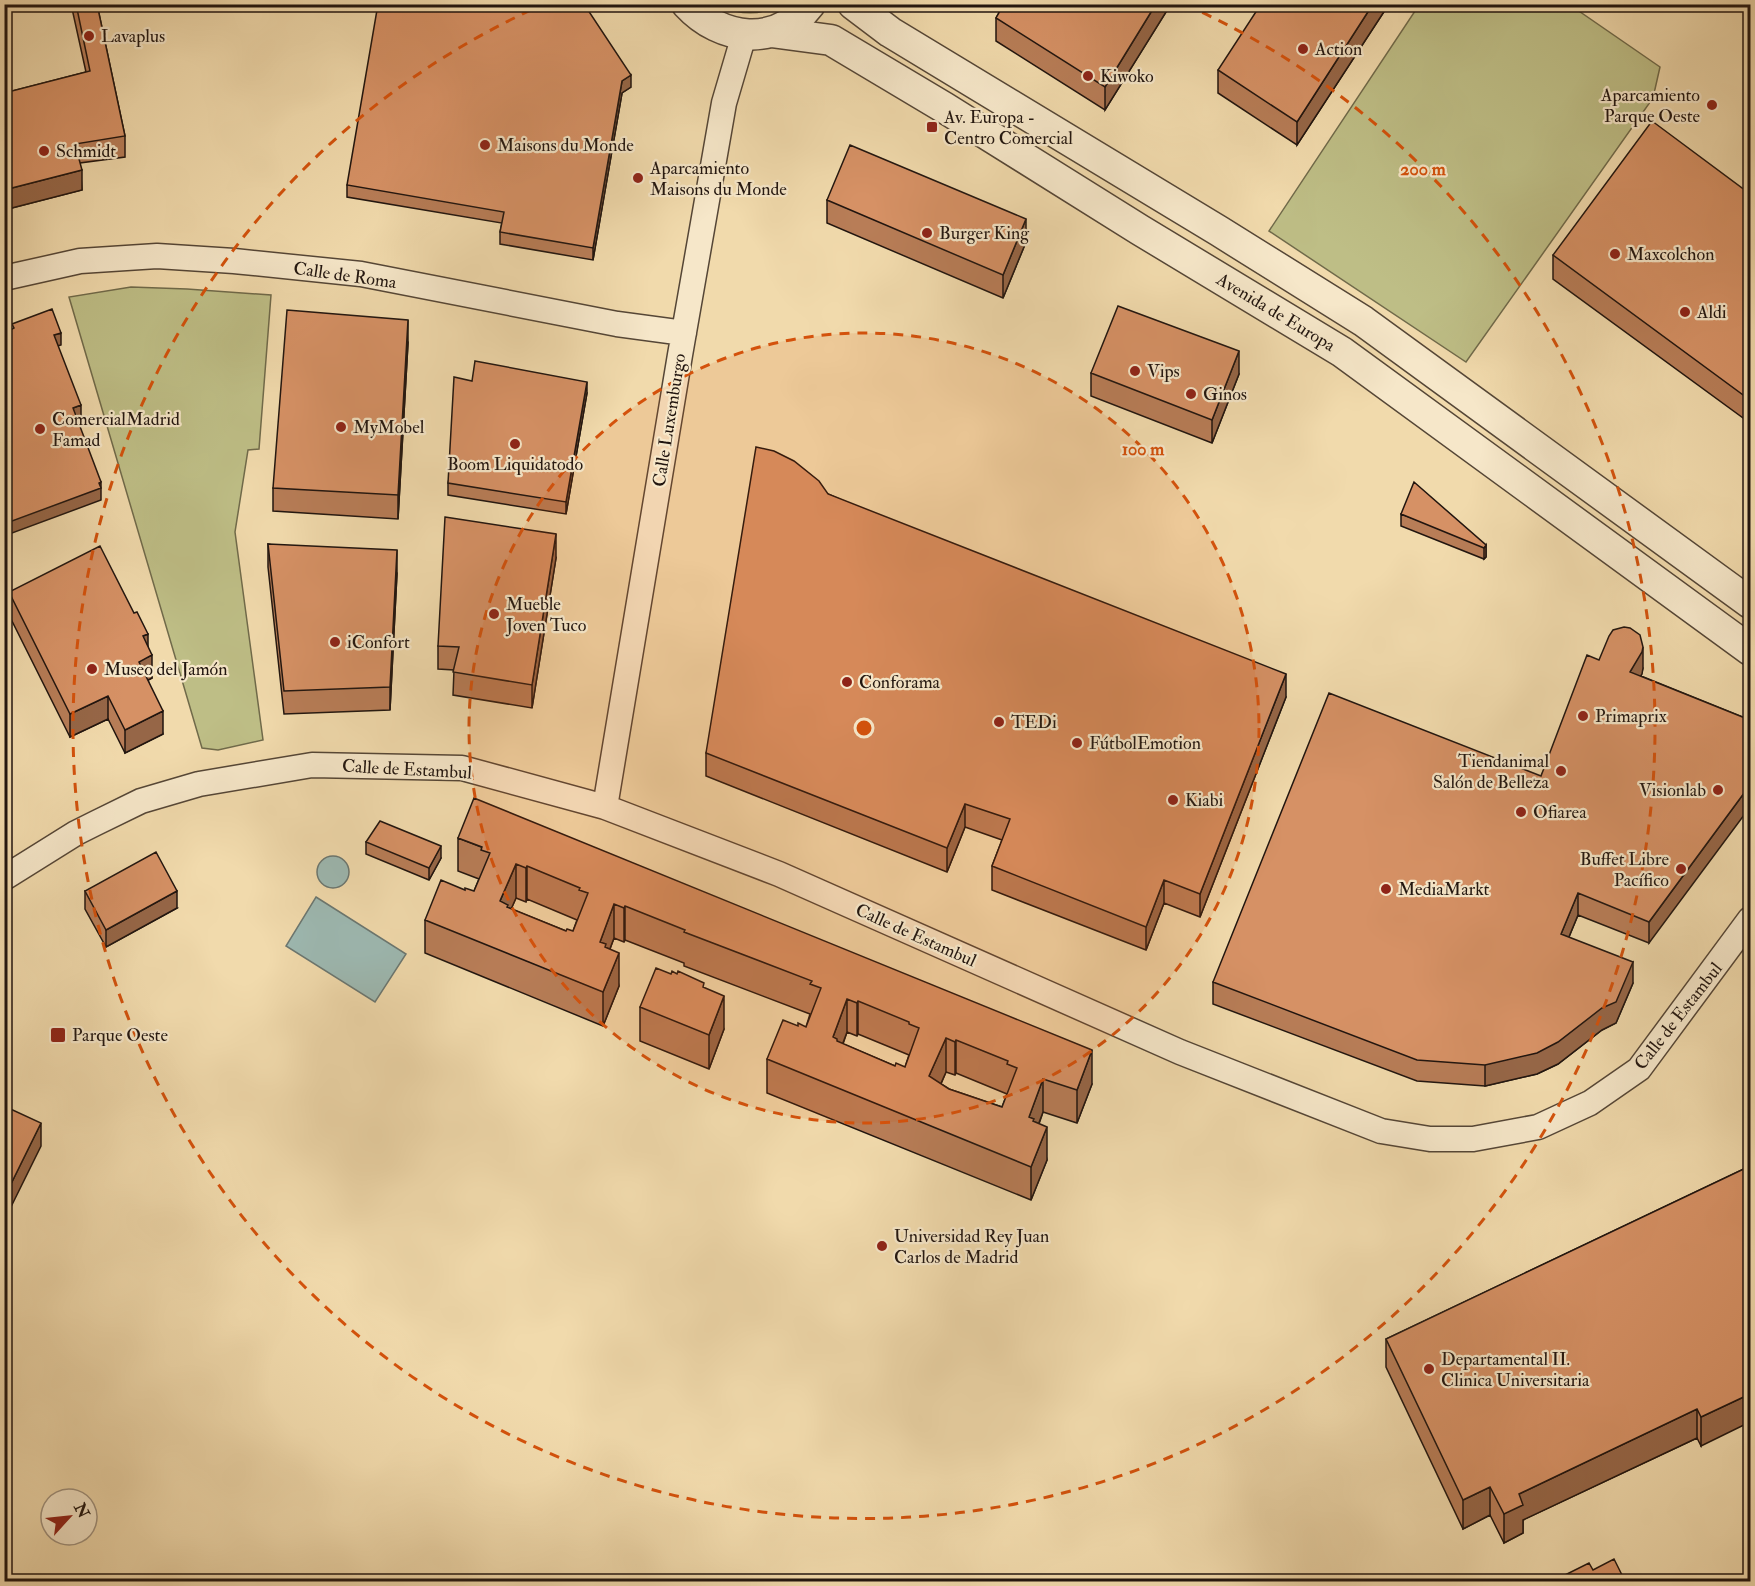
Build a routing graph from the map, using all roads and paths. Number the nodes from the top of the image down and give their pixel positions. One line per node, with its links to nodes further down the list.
1 (687, 4): 4 (street, Avenida de Europa)
2 (810, 4): 4 (street)
3 (853, 4): 7 (street, Avenida de Europa)
4 (757, 33): 6 (street, Calle Luxemburgo); 8 (street, Avenida de Europa)
5 (4, 278): 6 (street, Calle de Roma)
6 (684, 333): 9 (street, Calle Luxemburgo)
7 (1750, 603)
8 (1750, 650)
9 (605, 807): 10 (street, Calle de Estambul); 11 (street, Calle de Estambul)
10 (4, 878)
11 (1750, 919)

